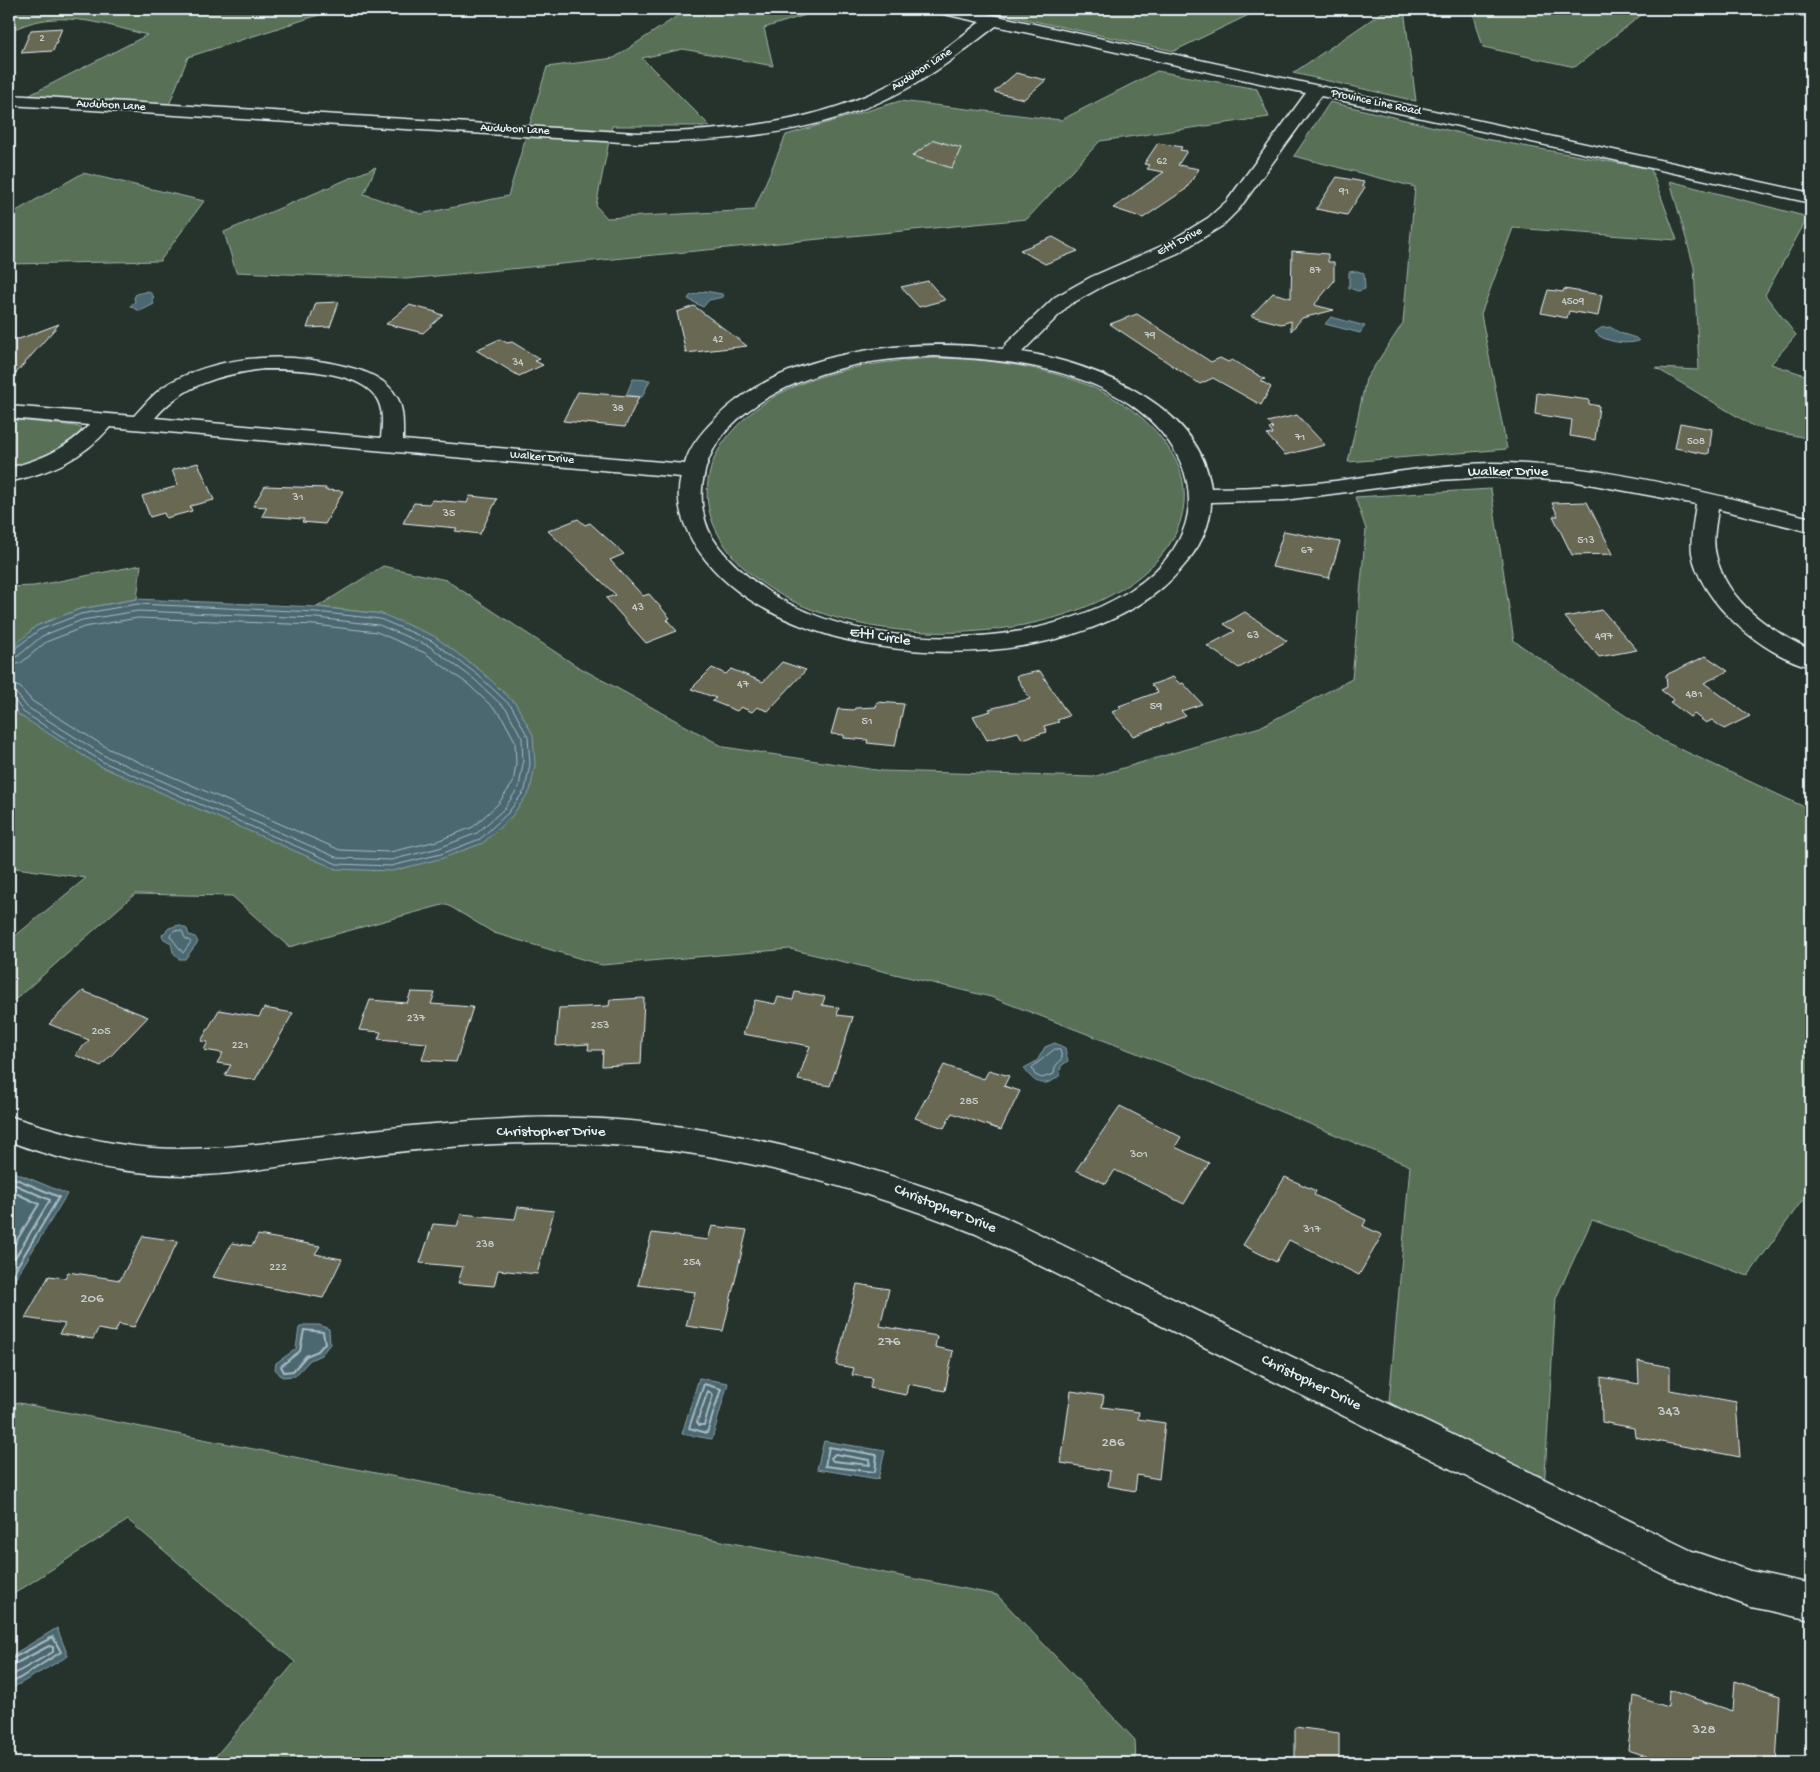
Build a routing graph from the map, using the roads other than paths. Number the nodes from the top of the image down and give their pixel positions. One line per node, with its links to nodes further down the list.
1 (940, 9): 2 (street, Province Line Road)
2 (993, 20): 3 (street, Province Line Road); 4 (street, Audubon Lane)
3 (1316, 91): 5 (street, Province Line Road); 6 (street, Ettl Drive)
4 (9, 100)
5 (1811, 198)
6 (1011, 355): 11 (street, Ettl Circle); 13 (street, Ettl Circle)
7 (9, 412): 8 (street, Walker Drive)
8 (105, 420): 9 (street, Walker Drive); 12 (street)
9 (140, 423): 10 (street, Walker Drive); 10 (street)
10 (392, 445): 11 (street, Walker Drive)
11 (693, 471): 13 (street, Ettl Circle)
12 (9, 475)
13 (1201, 494): 14 (street, Walker Drive)
14 (1708, 501): 15 (street, Walker Drive); 16 (street)
15 (1811, 525)
16 (1811, 659)
17 (9, 1128): 18 (street, Christopher Drive)
18 (1811, 1602)

